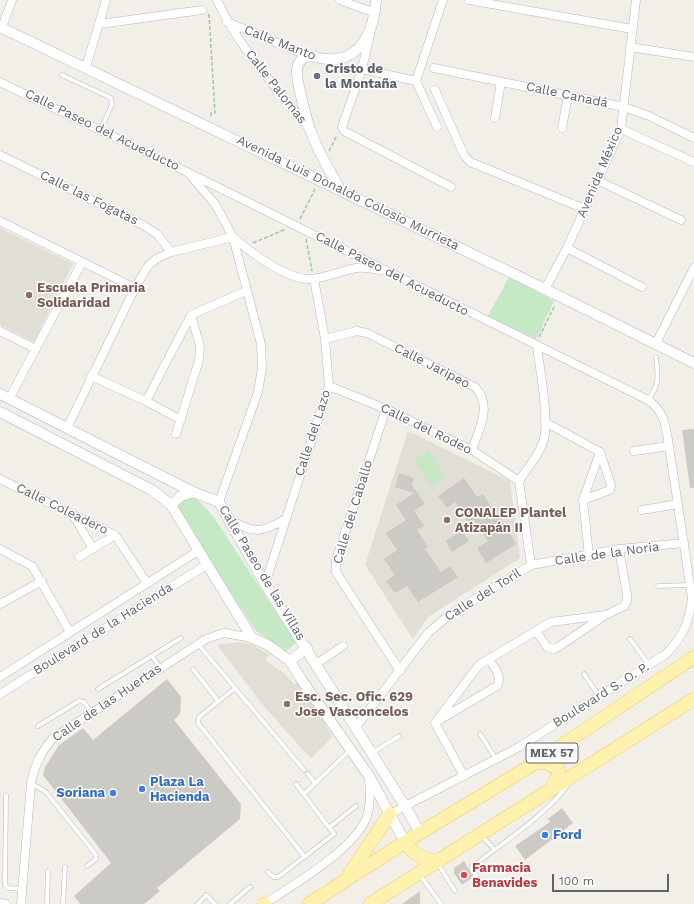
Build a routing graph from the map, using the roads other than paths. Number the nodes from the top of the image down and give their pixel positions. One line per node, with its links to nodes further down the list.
1 (12, 0): 13 (street)
2 (106, 0): 12 (street)
3 (217, 0): 11 (street, Calle Palomas)
4 (340, 0): 10 (street)
5 (376, 0): 10 (street)
6 (443, 0): 23 (street)
7 (469, 0): 14 (street)
8 (636, 0): 14 (street, Avenida México)
9 (205, 10): 12 (street)
10 (375, 13): 15 (street)
11 (227, 22): 17 (street, Calle Manto); 34 (street, Calle Palomas)
12 (100, 24): 19 (street)
13 (1, 27): 19 (street, Avenida Luis Donaldo Colosio Murrieta)
14 (632, 29): 16 (street, Avenida México)
15 (371, 31): 17 (street, Calle Manto); 21 (street)
16 (630, 47): 18 (street); 28 (street, Avenida México)
17 (309, 56): 34 (street)
18 (694, 57)
19 (86, 67): 41 (street, Avenida Luis Donaldo Colosio Murrieta)
20 (434, 68): 25 (street, Calle Canadá)
21 (362, 69): 23 (street); 40 (street)
22 (62, 75): 33 (lane)
23 (416, 81): 30 (street)
24 (0, 82): 33 (street, Calle Paseo del Acueducto)
25 (501, 82): 27 (street, Calle Canadá); 29 (street)
26 (435, 90): 42 (street)
27 (568, 96): 28 (street, Calle Canadá); 31 (street)
28 (624, 107): 32 (street, Avenida México); 35 (street, Calle Canadá)
29 (495, 118)
30 (437, 127)
31 (562, 128)
32 (621, 129): 37 (street); 38 (street, Avenida México)
33 (100, 130): 39 (street, Calle Paseo del Acueducto)
34 (311, 132): 41 (street)
35 (694, 138)
36 (0, 155): 47 (street, Calle las Fogatas)
37 (694, 162)
38 (599, 181): 42 (street, Avenida México); 43 (street)
39 (204, 184): 45 (street); 50 (street, Calle Paseo del Acueducto)
40 (451, 187)
41 (340, 189): 54 (street, Avenida Luis Donaldo Colosio Murrieta)
42 (585, 209): 46 (street, Avenida México)
43 (681, 220)
44 (0, 221): 48 (street)
45 (233, 237): 47 (street); 51 (street); 55 (street)
46 (567, 248): 52 (street); 54 (street, Avenida México)
47 (171, 252): 53 (street)
48 (82, 262): 53 (street); 61 (street)
49 (694, 269): 59 (street)
50 (386, 271): 51 (street); 60 (street, Calle Paseo del Acueducto)
51 (314, 279): 58 (street, Calle del Lazo)
52 (642, 287)
53 (135, 288): 64 (street)
54 (545, 289): 59 (street, Avenida Luis Donaldo Colosio Murrieta)
55 (246, 291): 56 (street); 83 (street)
56 (191, 315): 68 (street); 71 (street)
57 (0, 331): 61 (street)
58 (325, 339): 65 (street, Calle del Lazo); 76 (street, Calle Jaripeo)
59 (655, 345): 63 (street, Avenida Luis Donaldo Colosio Murrieta)
60 (537, 347): 67 (street, Calle Paseo del Acueducto); 72 (street)
61 (36, 349): 66 (street)
62 (656, 356): 67 (lane)
63 (694, 363)
64 (91, 376): 68 (street); 73 (street)
65 (329, 386): 69 (street, Calle del Rodeo); 89 (street, Calle del Lazo)
66 (5, 396): 73 (street, Calle Paseo de las Villas)
67 (648, 400): 75 (street, Calle Paseo del Acueducto)
68 (146, 401): 71 (street)
69 (386, 409): 76 (street, Calle del Rodeo); 123 (street, Calle del Caballo)
70 (0, 412): 85 (street)
71 (181, 420): 74 (street)
72 (545, 422): 78 (street); 80 (street)
73 (67, 428): 81 (street, Calle Paseo de las Villas)
74 (176, 434)
75 (669, 446): 77 (street); 84 (street, Calle Paseo del Acueducto)
76 (472, 450): 80 (street, Calle del Rodeo)
77 (634, 451)
78 (600, 452): 82 (street); 82 (street)
79 (0, 479): 87 (street, Calle Coleadero)
80 (519, 481): 99 (street, Calle del Toril)
81 (193, 492): 83 (street, Calle Paseo de las Villas); 85 (street)
82 (583, 500): 96 (street)
83 (219, 502): 88 (street, Calle Paseo de las Villas)
84 (678, 504): 86 (street); 91 (street, Calle Paseo del Acueducto)
85 (171, 505): 95 (street)
86 (642, 510)
87 (72, 514): 90 (street, Calle Coleadero); 93 (street)
88 (228, 518): 89 (street); 102 (street, Calle Paseo de las Villas)
89 (285, 519): 102 (street, Calle del Lazo)
90 (115, 535): 93 (street); 101 (street, Calle Coleadero)
91 (684, 543): 94 (street, Calle de la Noria); 103 (street, Boulevard S. O. P.)
92 (0, 549): 100 (street)
93 (93, 549): 97 (street)
94 (619, 549): 96 (street, Calle de la Noria); 106 (street)
95 (198, 551): 98 (street); 101 (street, Boulevard de la Hacienda)
96 (589, 556): 99 (street, Calle de la Noria)
97 (80, 557)
98 (206, 565): 110 (street); 128 (street, Boulevard de la Hacienda)
99 (531, 565): 123 (street, Calle del Toril)
100 (42, 581): 105 (street); 107 (street)
101 (147, 583): 107 (street, Boulevard de la Hacienda)
102 (265, 584): 114 (street, Calle Paseo de las Villas)
103 (690, 585): 104 (lane); 120 (street, Boulevard S. O. P.)
104 (658, 586)
105 (0, 604)
106 (606, 615): 108 (street); 108 (street)
107 (69, 629): 125 (street, Boulevard de la Hacienda)
108 (536, 631): 117 (street)
109 (181, 638): 115 (lane)
110 (252, 638): 112 (street, Calle de las Huertas); 118 (street, Calle Paseo de las Villas)
111 (630, 639): 120 (lane)
112 (198, 644): 121 (street, Calle de las Huertas); 127 (lane)
113 (343, 646): 119 (street)
114 (307, 648): 118 (street); 119 (street, Calle Paseo de las Villas)
115 (152, 656): 121 (lane); 126 (lane)
116 (694, 657): 141 (main road, MEX 57)
117 (489, 659): 133 (street); 133 (street)
118 (290, 661): 138 (street, Calle Paseo de las Villas)
119 (316, 664): 135 (street, Calle Paseo de las Villas)
120 (649, 665): 129 (street, Boulevard S. O. P.)
121 (160, 668): 132 (street, Calle de las Huertas)
122 (193, 669): 131 (lane)
123 (400, 671): 135 (street, Calle del Toril)
124 (584, 674): 129 (lane)
125 (0, 677)
126 (98, 689)
127 (234, 689): 131 (lane); 143 (lane)
128 (0, 694)
129 (599, 696): 140 (street, Boulevard S. O. P.)
130 (694, 699): 145 (main road, MEX 57)
131 (218, 701): 164 (lane)
132 (91, 712): 134 (lane); 149 (street, Calle de las Huertas)
133 (434, 722): 147 (street)
134 (38, 726)
135 (356, 727): 139 (street, Calle Paseo de las Villas)
136 (480, 734): 140 (lane)
137 (399, 736): 139 (lane)
138 (350, 749): 146 (street, Calle Paseo de las Villas); 148 (lane)
139 (372, 753): 142 (street, Calle Paseo de las Villas)
140 (496, 759): 147 (street, Boulevard S. O. P.)
141 (538, 762): 151 (main road); 160 (main road, MEX 57)
142 (381, 768): 146 (street); 156 (street, Calle Paseo de las Villas)
143 (304, 770)
144 (308, 774): 148 (lane)
145 (575, 775): 151 (main road, MEX 57); 157 (lane)
146 (369, 776): 158 (street, Calle Paseo de las Villas); 184 (street)
147 (464, 776): 156 (street, Boulevard S. O. P.)
148 (315, 782): 152 (lane)
149 (31, 783): 166 (lane); 174 (street, Calle de las Huertas)
150 (296, 784): 152 (lane)
151 (551, 790): 154 (main road, MEX 57)
152 (304, 794): 159 (lane)
153 (6, 795): 174 (lane)
154 (534, 801): 157 (lane); 161 (main road, MEX 57)
155 (356, 806): 159 (lane)
156 (405, 806): 158 (street, Boulevard S. O. P.); 160 (street, Calle Paseo de las Villas)
157 (541, 813): 163 (lane)
158 (390, 814): 162 (street, Calle Paseo de las Villas); 171 (main road)
159 (330, 827): 164 (lane)
160 (420, 833): 162 (main road, MEX 57)
161 (480, 834): 163 (lane); 165 (main road, MEX 57)
162 (405, 842): 165 (main road); 171 (main road, MEX 57)
163 (494, 849): 172 (lane)
164 (304, 858): 169 (lane)
165 (436, 861): 170 (main road, MEX 57); 175 (lane)
166 (87, 866)
167 (66, 867): 180 (lane)
168 (48, 871): 179 (lane)
169 (268, 872)
170 (419, 872): 186 (main road, MEX 57); 187 (lane)
171 (347, 879): 185 (main road, MEX 57)
172 (481, 883)
173 (250, 887): 183 (lane)
174 (22, 889): 178 (street, Calle de las Huertas)
175 (455, 891)
176 (0, 903): 177 (street)
177 (6, 904)
178 (21, 904)
179 (47, 904)
180 (62, 904)
181 (198, 904): 182 (lane)
182 (215, 904)
183 (230, 904)
184 (264, 904)
185 (309, 904)
186 (370, 904)
187 (441, 904)

